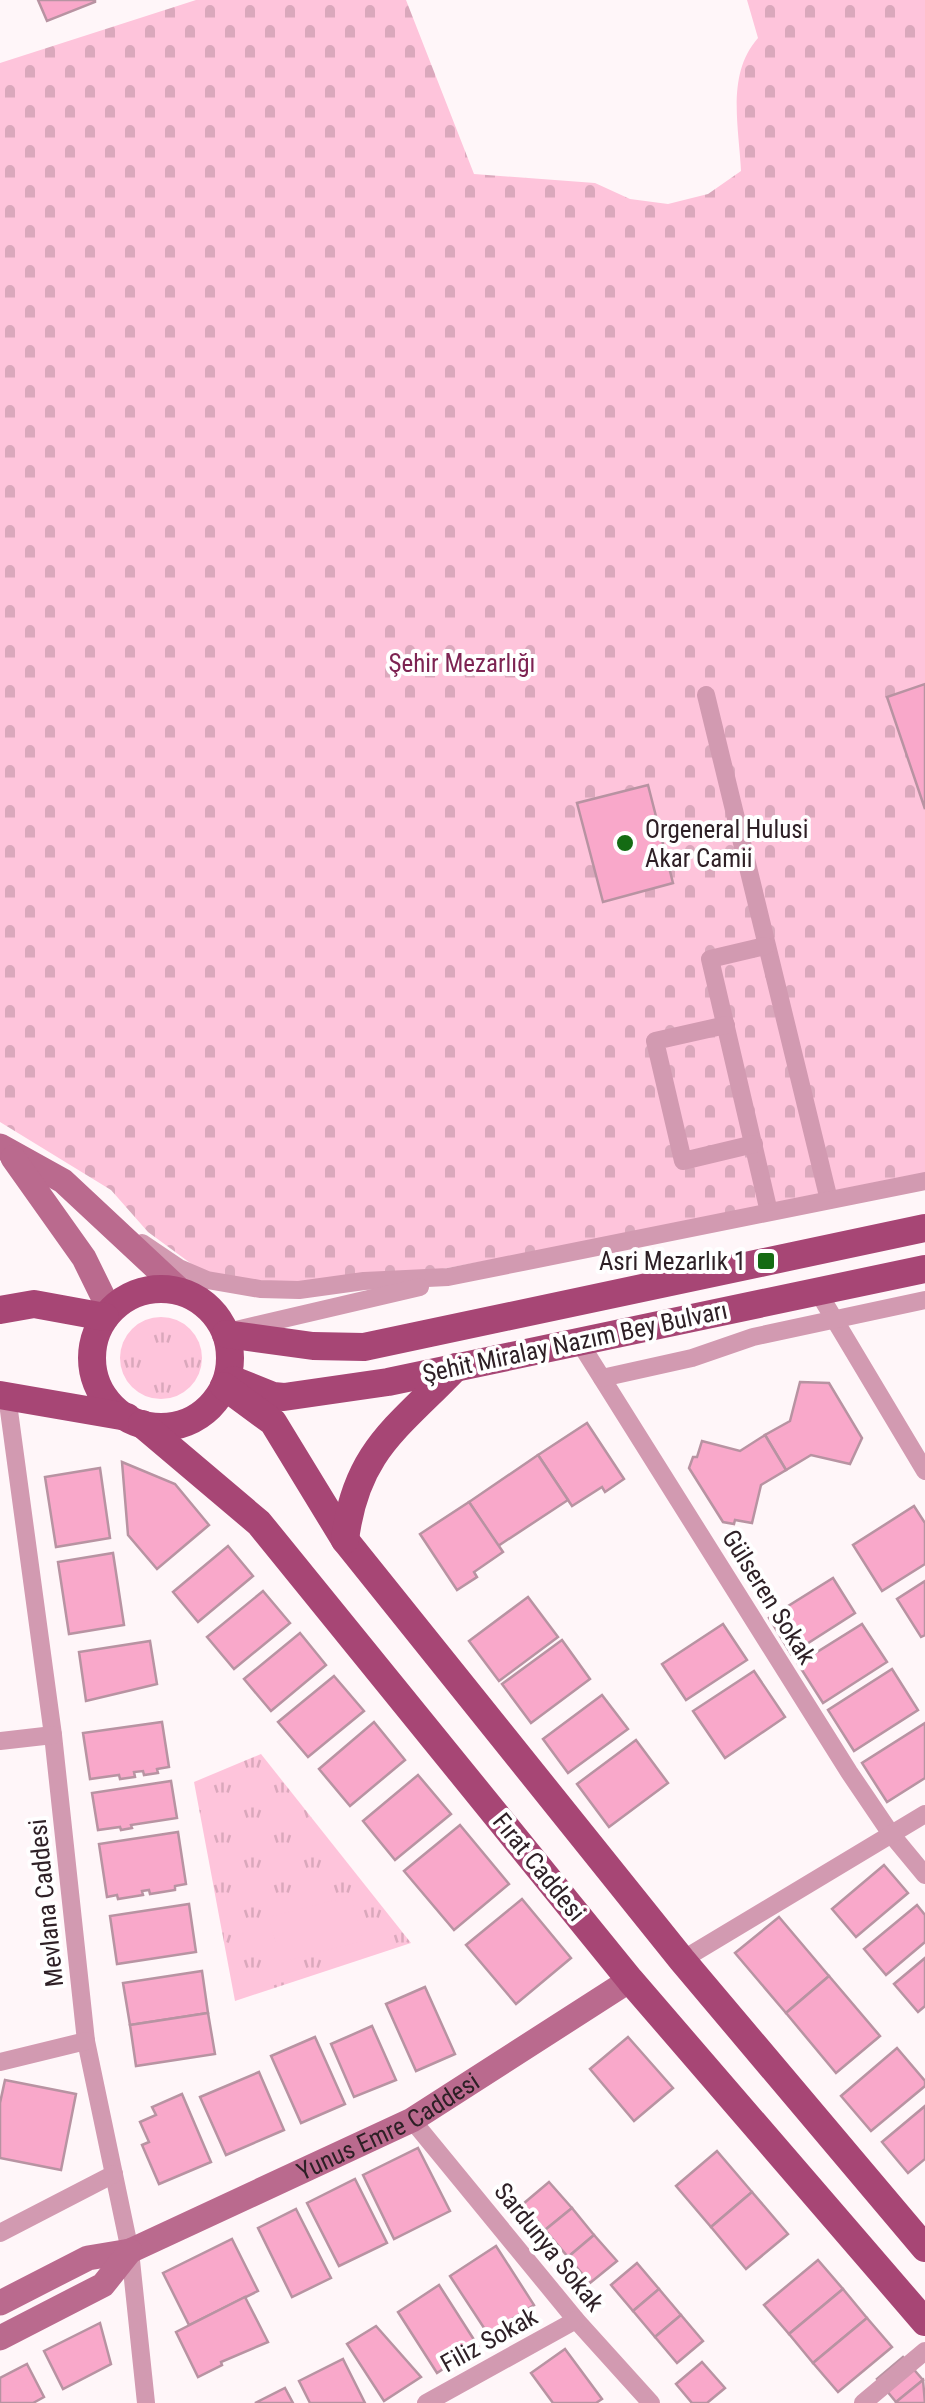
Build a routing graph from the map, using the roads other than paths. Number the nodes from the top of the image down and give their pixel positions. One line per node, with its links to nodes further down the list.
1 (706, 695): 2 (street)
2 (765, 946): 3 (street); 7 (street)
3 (726, 1025): 4 (street); 4 (street)
4 (754, 1144): 8 (street)
5 (4, 1148): 10 (street); 17 (street)
6 (925, 1181): 7 (street)
7 (829, 1200): 8 (street)
8 (770, 1212): 12 (street)
9 (925, 1228): 19 (main road, Şehit Miralay Nazım Bey Bulvarı)
10 (124, 1237): 12 (street); 14 (street)
11 (925, 1269): 13 (main road, Şehit Miralay Nazım Bey Bulvarı)
12 (448, 1277): 19 (street)
13 (818, 1292): 18 (street); 20 (main road, Şehit Miralay Nazım Bey Bulvarı)
14 (183, 1293): 17 (main road); 19 (main road)
15 (925, 1300): 18 (street)
16 (0, 1310): 17 (main road)
17 (108, 1314): 25 (main road)
18 (834, 1319): 22 (street); 26 (street)
19 (226, 1333): 23 (main road)
20 (578, 1340): 21 (main road, Şehit Miralay Nazım Bey Bulvarı); 22 (street, Gülseren Sokak)
21 (456, 1367): 23 (main road, Şehit Miralay Nazım Bey Bulvarı); 27 (main road)
22 (602, 1378): 31 (street, Gülseren Sokak)
23 (225, 1381): 25 (main road); 27 (main road, Fırat Caddesi)
24 (3, 1395): 25 (main road); 28 (street, Mevlana Caddesi)
25 (135, 1421): 34 (main road, Fırat Caddesi)
26 (925, 1471)
27 (345, 1540): 33 (main road, Fırat Caddesi)
28 (53, 1735): 29 (street); 35 (street, Mevlana Caddesi)
29 (0, 1741)
30 (925, 1814): 31 (street)
31 (891, 1834): 32 (street, Gülseren Sokak); 33 (street)
32 (925, 1875)
33 (682, 1960): 40 (main road, Fırat Caddesi)
34 (630, 1980): 37 (street, Yunus Emre Caddesi); 44 (main road, Fırat Caddesi)
35 (86, 2040): 36 (street); 38 (street, Mevlana Caddesi)
36 (0, 2062)
37 (412, 2120): 41 (street, Yunus Emre Caddesi); 43 (street, Sardunya Sokak)
38 (114, 2174): 39 (street); 41 (street, Mevlana Caddesi)
39 (0, 2233)
40 (925, 2248)
41 (130, 2252): 42 (street, Yunus Emre Caddesi); 45 (street, Yunus Emre Caddesi); 47 (street, Mevlana Caddesi)
42 (0, 2303)
43 (576, 2320): 48 (street, Filiz Sokak); 49 (street, Sardunya Sokak)
44 (925, 2322)
45 (0, 2338)
46 (925, 2351): 50 (street)
47 (146, 2403)
48 (426, 2403)
49 (650, 2403)
50 (863, 2403)

